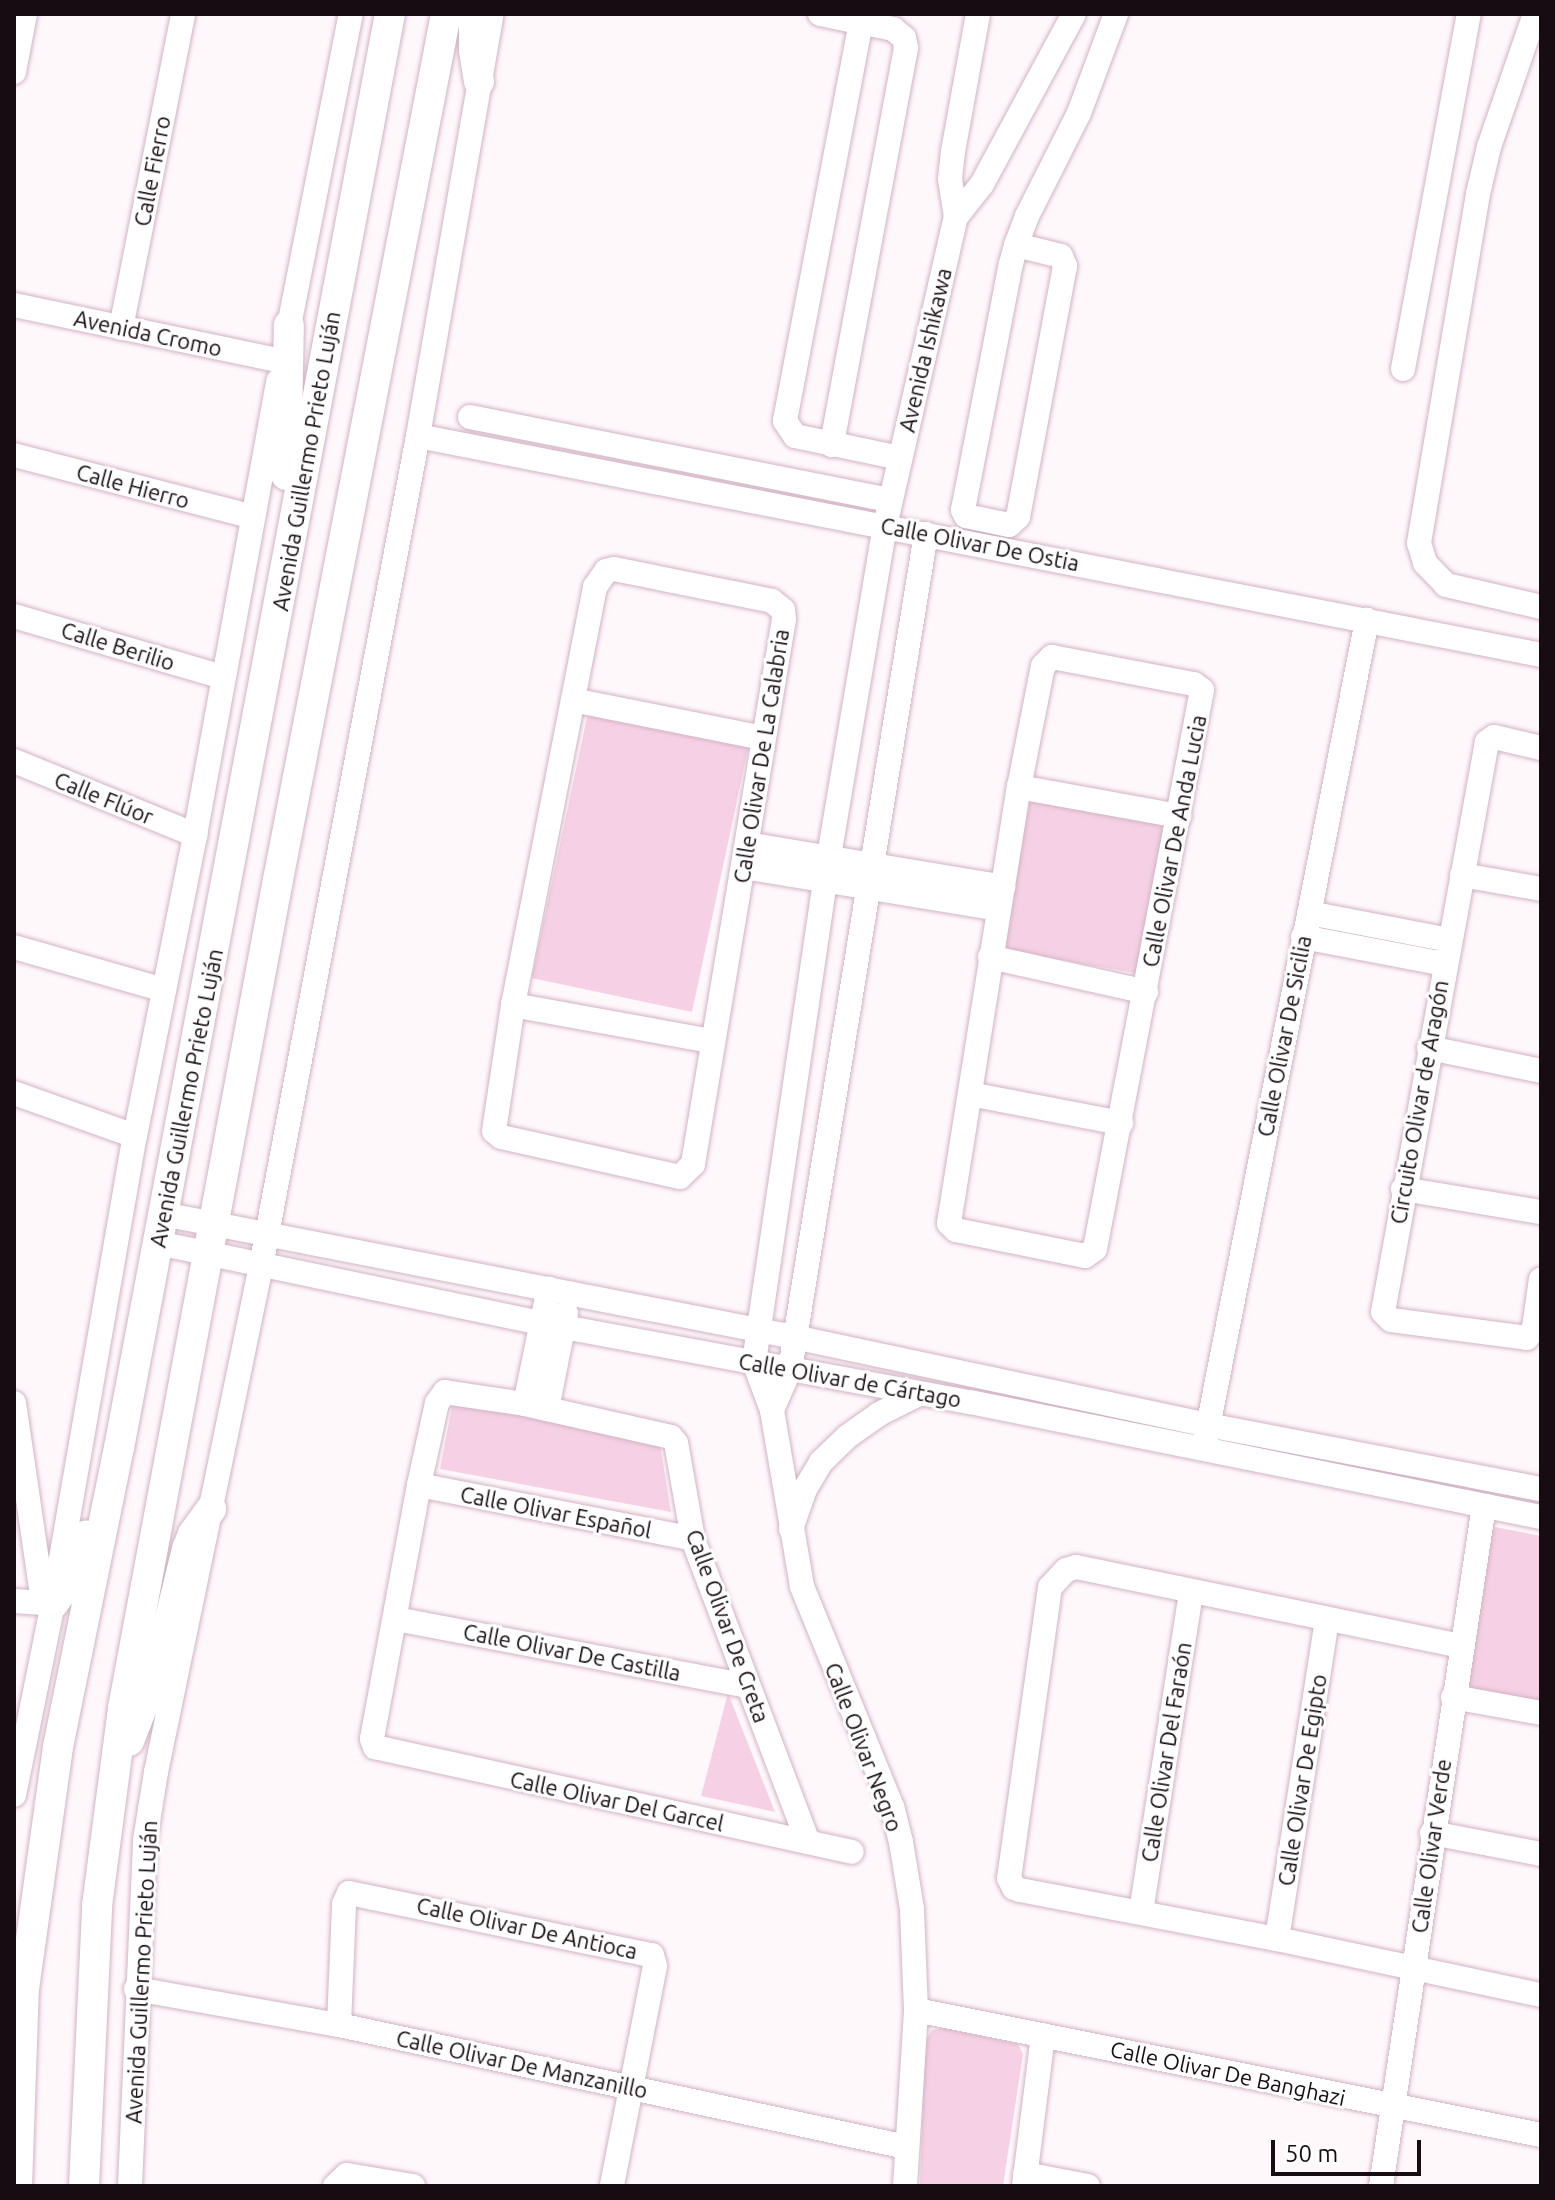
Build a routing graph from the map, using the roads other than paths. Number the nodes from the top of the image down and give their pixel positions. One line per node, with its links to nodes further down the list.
1 (25, 14): 15 (street)
2 (183, 14): 21 (street, Calle Fierro)
3 (351, 14): 20 (street, Avenida Guillermo Prieto Luján)
4 (390, 14): 33 (main road, Avenida Guillermo Prieto Luján)
5 (446, 14): 70 (main road, Avenida Guillermo Prieto Luján)
6 (474, 14): 16 (main road)
7 (492, 14): 16 (street, Avenida Guillermo Prieto Luján)
8 (820, 14): 14 (street)
9 (978, 14): 17 (street, Avenida Ishikawa)
10 (1074, 14): 17 (street, Avenida Ishikawa)
11 (1116, 14): 18 (street)
12 (1469, 14): 23 (street)
13 (1535, 14): 34 (street)
14 (861, 22): 26 (street); 26 (street)
15 (14, 72)
16 (479, 82): 25 (street, Avenida Guillermo Prieto Luján)
17 (956, 217): 28 (street, Avenida Ishikawa)
18 (1016, 245): 18 (street)
19 (14, 305): 21 (street, Avenida Cromo)
20 (289, 325): 22 (street, Avenida Guillermo Prieto Luján); 33 (main road)
21 (121, 328): 22 (street, Avenida Cromo)
22 (282, 361): 30 (street, Avenida Guillermo Prieto Luján)
23 (1403, 369)
24 (470, 417): 29 (street)
25 (418, 436): 31 (street, Calle Olivar De Ostia); 72 (street, Avenida Guillermo Prieto Luján)
26 (832, 445): 28 (street)
27 (14, 455): 30 (street, Calle Hierro)
28 (899, 458): 29 (street, Avenida Ishikawa)
29 (892, 492): 31 (street, Avenida Ishikawa)
30 (253, 517): 38 (street, Avenida Guillermo Prieto Luján)
31 (885, 526): 32 (street, Calle Olivar De Ostia); 47 (street, Avenida Ishikawa)
32 (926, 534): 36 (street, Calle Olivar De Ostia); 49 (street)
33 (285, 573): 71 (main road, Avenida Guillermo Prieto Luján)
34 (1541, 607)
35 (14, 616): 38 (street, Calle Berilio)
36 (1367, 620): 37 (street, Calle Olivar De Ostia); 52 (street, Calle Olivar De Sicilia)
37 (1541, 655)
38 (222, 677): 45 (street, Avenida Guillermo Prieto Luján)
39 (573, 700): 40 (street); 40 (street, Calle Olivar De La Calabria); 60 (street, Calle Olivar De La Calabria)
40 (763, 738): 46 (street, Calle Olivar De La Calabria)
41 (1541, 748): 48 (street, Circuito Olivar de Aragón)
42 (14, 761): 45 (street, Calle Flúor)
43 (1019, 787): 44 (street); 44 (street, Calle Olivar De Anda Lucia); 51 (street, Calle Olivar De Anda Lucia)
44 (1179, 816): 59 (street, Calle Olivar De Anda Lucia)
45 (195, 835): 58 (street, Avenida Guillermo Prieto Luján)
46 (745, 855): 47 (street); 61 (street, Calle Olivar De La Calabria)
47 (827, 869): 49 (street); 78 (street, Avenida Ishikawa)
48 (1462, 875): 50 (street); 54 (street, Circuito Olivar de Aragón)
49 (870, 876): 51 (street); 79 (street)
50 (1541, 889)
51 (1001, 898): 56 (street, Calle Olivar De Anda Lucia)
52 (1309, 913): 53 (street, Calle Olivar De Sicilia); 54 (street)
53 (1303, 937): 57 (street, Circuito Olivar de Aragón); 86 (street, Calle Olivar De Sicilia)
54 (1449, 940): 57 (street, Circuito Olivar de Aragón)
55 (14, 947): 58 (street)
56 (990, 957): 59 (street); 65 (street, Calle Olivar De Anda Lucia)
57 (1444, 964): 62 (street, Circuito Olivar de Aragón)
58 (164, 990): 67 (street, Avenida Guillermo Prieto Luján)
59 (1146, 992): 66 (street, Calle Olivar De Anda Lucia)
60 (513, 1005): 61 (street); 61 (street, Calle Olivar De La Calabria)
61 (711, 1041)
62 (1429, 1048): 63 (street); 68 (street, Circuito Olivar de Aragón)
63 (1541, 1071)
64 (14, 1093): 67 (street)
65 (970, 1094): 66 (street); 66 (street, Calle Olivar De Anda Lucia)
66 (1121, 1123)
67 (135, 1136): 98 (street, Avenida Guillermo Prieto Luján)
68 (1403, 1189): 69 (street); 75 (street, Circuito Olivar de Aragón)
69 (1541, 1212)
70 (214, 1222): 71 (street, Calle Olivar de Cártago); 72 (street, Calle Olivar de Cártago); 73 (main road, Avenida Guillermo Prieto Luján)
71 (161, 1229): 73 (street, Calle Olivar de Cártago); 87 (main road, Avenida Guillermo Prieto Luján)
72 (267, 1233): 74 (street, Avenida Guillermo Prieto Luján); 76 (street, Calle Olivar de Cártago)
73 (208, 1253): 74 (street, Calle Olivar de Cártago); 106 (main road, Avenida Guillermo Prieto Luján)
74 (261, 1266): 77 (street, Calle Olivar de Cártago); 92 (street, Avenida Guillermo Prieto Luján)
75 (1541, 1279)
76 (559, 1290): 77 (street); 78 (street, Calle Olivar de Cártago)
77 (552, 1325): 80 (street, Calle Olivar de Cártago); 84 (street)
78 (756, 1330): 79 (street, Calle Olivar de Cártago); 80 (street, Avenida Ishikawa)
79 (794, 1337): 81 (street); 86 (street, Calle Olivar de Cártago)
80 (754, 1362): 81 (street, Calle Olivar de Cártago); 85 (street, Calle Olivar Negro)
81 (790, 1369): 82 (street, Calle Olivar de Cártago); 85 (street)
82 (919, 1394): 88 (street, Calle Olivar de Cártago); 94 (street)
83 (14, 1403): 98 (street)
84 (536, 1406): 89 (street, Calle Olivar De Creta); 95 (street, Calle Olivar De Creta)
85 (772, 1410): 94 (street, Calle Olivar Negro)
86 (1208, 1425): 88 (street, Calle Olivar De Sicilia); 90 (street, Calle Olivar de Cártago)
87 (119, 1448): 98 (main road); 127 (main road, Avenida Guillermo Prieto Luján)
88 (1204, 1452): 91 (street, Calle Olivar de Cártago)
89 (419, 1485): 95 (street, Calle Olivar Español); 99 (street, Calle Olivar De Creta)
90 (1541, 1489)
91 (1484, 1506): 93 (street, Calle Olivar de Cártago); 101 (street, Calle Olivar Verde)
92 (211, 1509): 106 (main road); 115 (street, Avenida Guillermo Prieto Luján)
93 (1541, 1517)
94 (791, 1531): 117 (street, Calle Olivar Negro)
95 (693, 1539): 102 (street, Calle Olivar De Creta)
96 (1191, 1592): 100 (street); 112 (street, Calle Olivar Del Faraón); 112 (street)
97 (14, 1601): 98 (street)
98 (48, 1603): 107 (street, Avenida Guillermo Prieto Luján)
99 (396, 1619): 102 (street, Calle Olivar De Castilla); 105 (street, Calle Olivar De Creta)
100 (1327, 1621): 101 (street); 113 (street, Calle Olivar De Egipto)
101 (1461, 1646): 103 (street, Calle Olivar Verde)
102 (748, 1686): 109 (street, Calle Olivar De Creta)
103 (1453, 1697): 104 (street); 108 (street, Calle Olivar Verde)
104 (1541, 1713)
105 (382, 1751): 109 (street, Calle Olivar Del Garcel)
106 (113, 1780): 120 (main road, Avenida Guillermo Prieto Luján)
107 (14, 1795)
108 (1432, 1833): 111 (street); 114 (street, Calle Olivar Verde)
109 (808, 1842): 110 (street, Calle Olivar Del Garcel)
110 (852, 1852)
111 (1541, 1854)
112 (1141, 1912): 113 (street)
113 (1277, 1939): 114 (street)
114 (1413, 1969): 116 (street); 122 (street, Calle Olivar Verde)
115 (136, 1989): 118 (street, Calle Olivar De Manzanillo); 130 (street, Avenida Guillermo Prieto Luján)
116 (1541, 1995)
117 (916, 2010): 119 (street, Calle Olivar De Banghazi); 124 (street, Calle Olivar Negro)
118 (339, 2025): 121 (street, Calle Olivar De Manzanillo); 121 (street, Calle Olivar De Antioca)
119 (1043, 2035): 122 (street, Calle Olivar De Banghazi); 126 (street)
120 (86, 2074): 128 (main road, Avenida Guillermo Prieto Luján); 129 (main road)
121 (633, 2087): 124 (street, Calle Olivar De Manzanillo); 132 (street, Calle Olivar De Antioca)
122 (1392, 2107): 123 (street, Calle Olivar De Banghazi); 135 (street, Calle Olivar Verde)
123 (1541, 2135)
124 (906, 2147): 133 (street, Calle Olivar Negro)
125 (344, 2180): 131 (street)
126 (1024, 2180): 134 (street)
127 (17, 2186)
128 (84, 2186)
129 (102, 2186)
130 (130, 2186)
131 (413, 2186)
132 (612, 2186)
133 (905, 2186)
134 (1088, 2186)
135 (1381, 2186)

